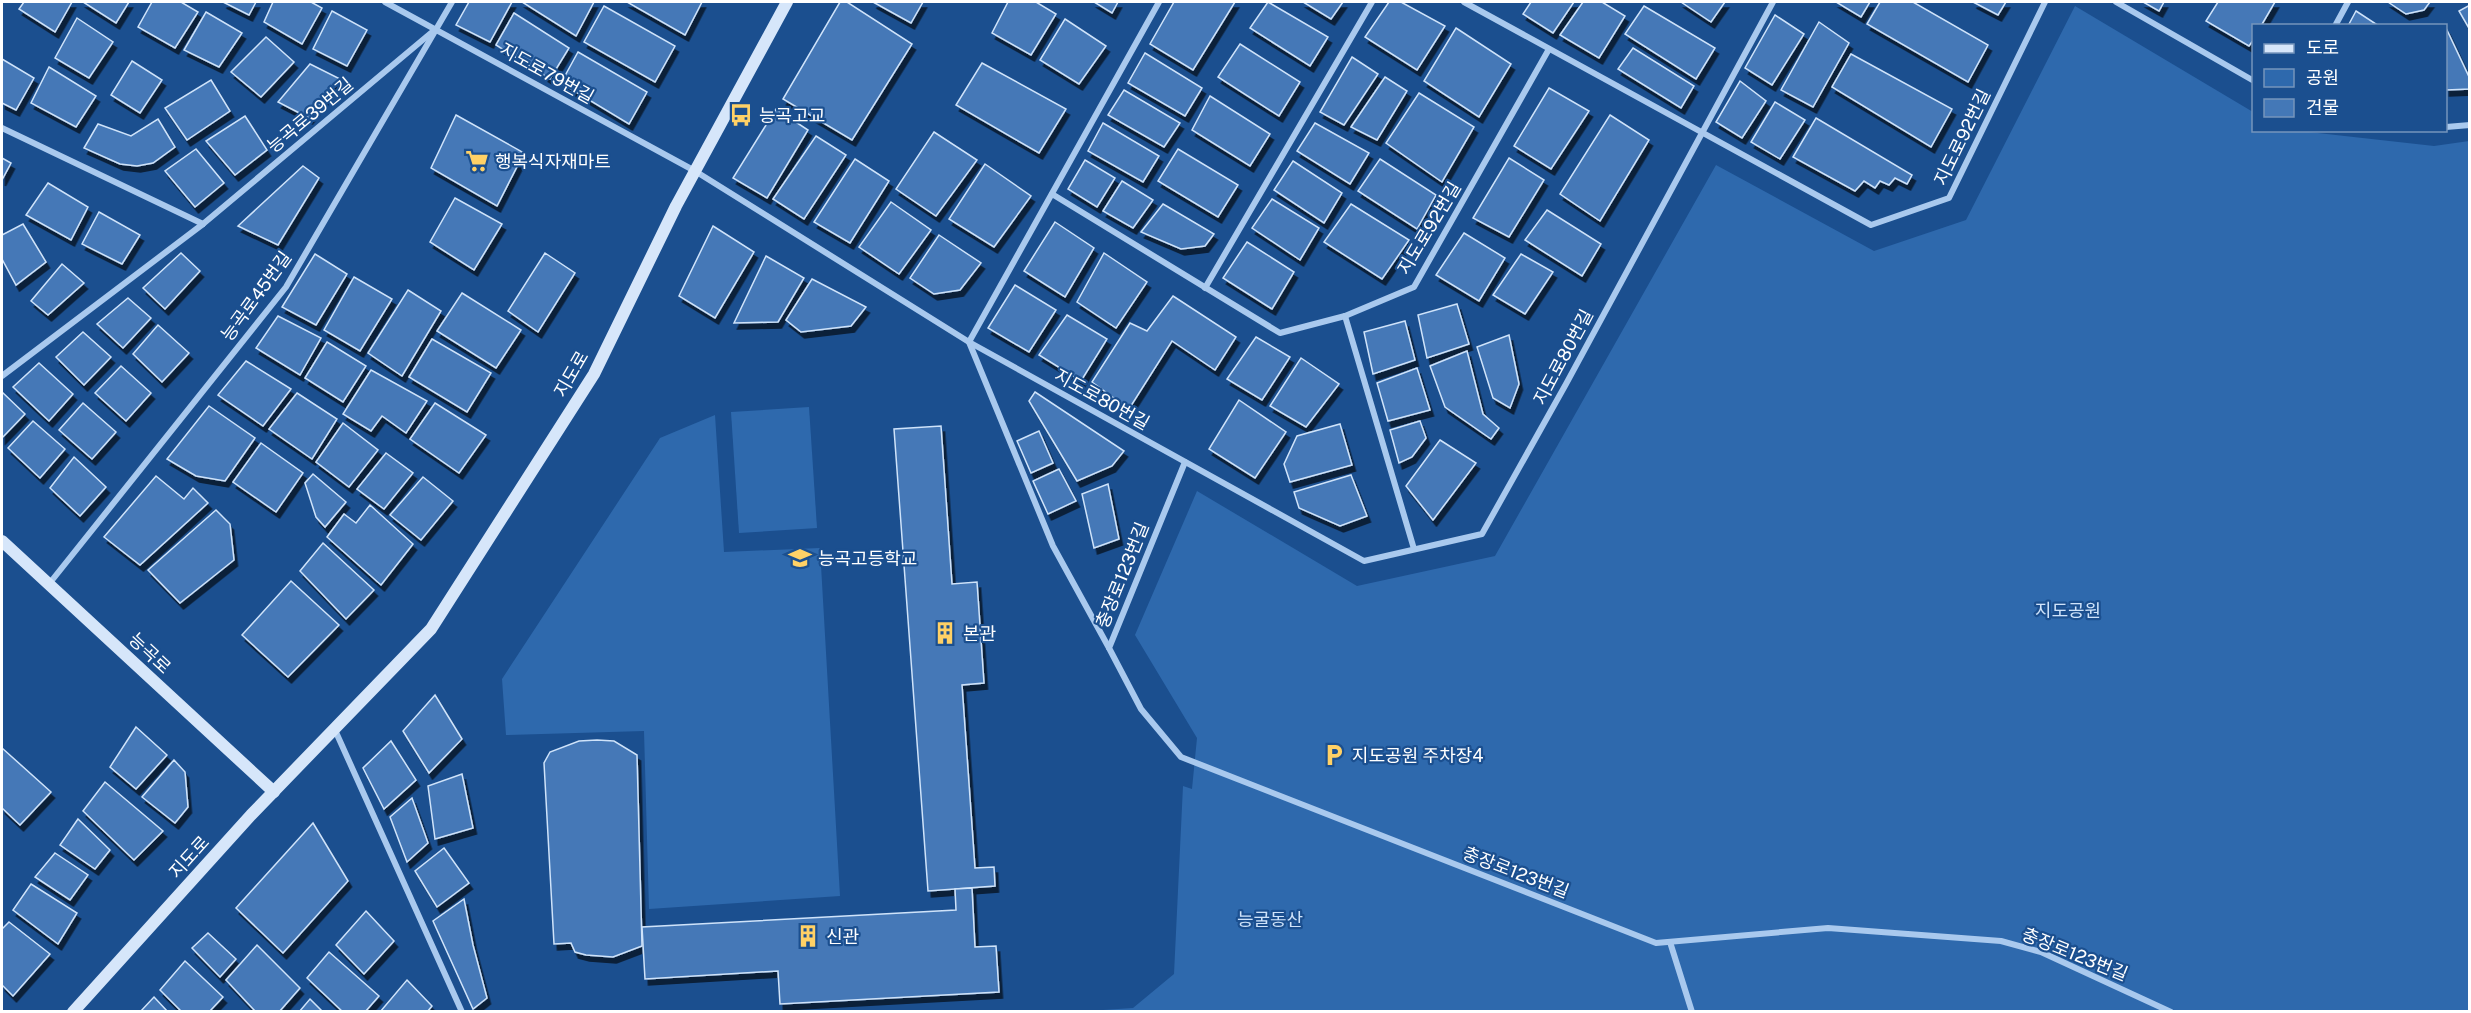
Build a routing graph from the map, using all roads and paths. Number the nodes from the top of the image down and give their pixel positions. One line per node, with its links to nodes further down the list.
1 (385, 2): 12 (street, 지도로79번길)
2 (452, 2): 12 (street, 능곡로45번길)
3 (787, 2): 19 (main road, 지도로)
4 (1159, 2): 20 (street)
5 (1372, 2): 22 (street)
6 (1464, 2): 13 (street, 지도로92번길)
7 (1773, 2): 18 (street)
8 (2045, 2): 18 (street, 지도로92번길)
9 (2116, 2): 14 (street)
10 (2348, 2): 11 (street)
11 (2336, 24)
12 (436, 29): 19 (street, 지도로79번길); 21 (street, 능곡로39번길); 29 (street, 능곡로45번길)
13 (1549, 49): 18 (street, 지도로92번길); 23 (street, 지도로92번길)
14 (2252, 80)
15 (2469, 125): 17 (street)
16 (2, 128): 21 (street)
17 (2447, 128)
18 (1701, 131): 28 (street, 지도로80번길)
19 (695, 171): 24 (street, 지도로80번길); 31 (main road, 지도로)
20 (1052, 194): 22 (street, 지도로92번길); 24 (street)
21 (203, 224): 25 (street, 능곡로39번길)
22 (1205, 288): 23 (street, 지도로92번길)
23 (1345, 316): 28 (street)
24 (969, 342): 26 (street, 지도로80번길); 30 (street)
25 (2, 376)
26 (1185, 462): 28 (street, 지도로80번길); 30 (street, 충장로123번길)
27 (2, 541): 29 (main road, 능곡로)
28 (1414, 549)
29 (49, 584): 32 (main road, 능곡로)
30 (1108, 648): 33 (street, 충장로123번길)
31 (336, 730): 32 (main road, 지도로); 35 (street)
32 (274, 792): 34 (main road, 지도로)
33 (1670, 942): 36 (street); 37 (street, 충장로123번길)
34 (73, 1011)
35 (462, 1011)
36 (1692, 1011)
37 (2171, 1011)

